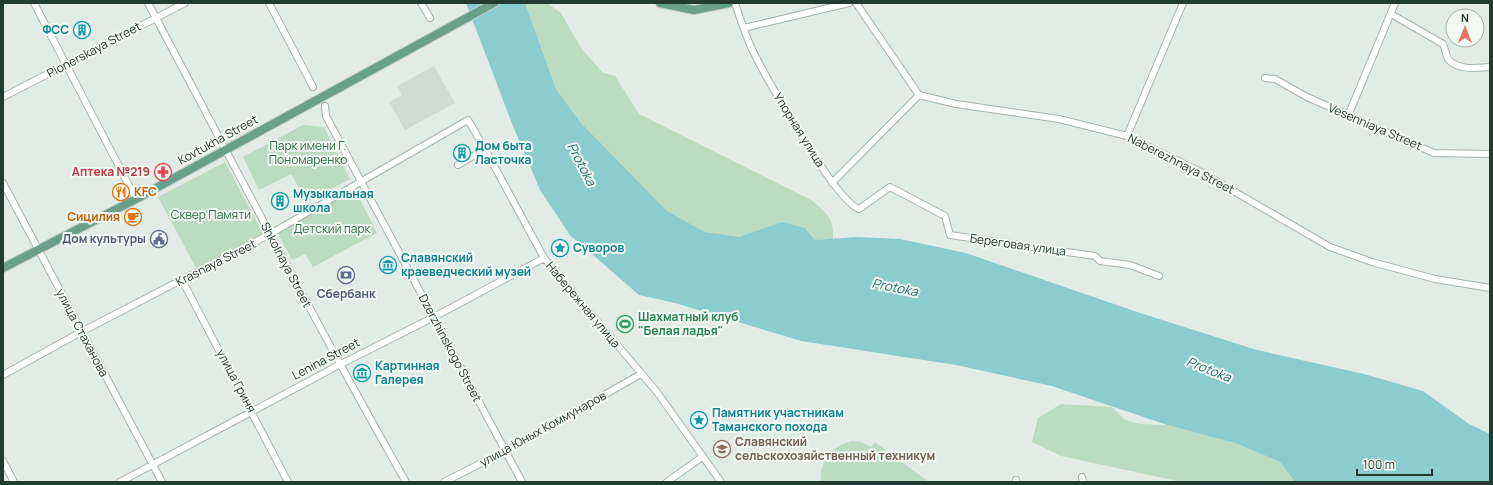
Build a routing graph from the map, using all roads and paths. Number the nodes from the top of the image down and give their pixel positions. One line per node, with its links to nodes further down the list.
1 (34, 3): 18 (street)
2 (148, 3): 15 (street, Shkolnaya Street)
3 (186, 3): 15 (street, Pionerskaya Street)
4 (269, 3): 21 (street)
5 (421, 3): 16 (street)
6 (494, 3): 28 (main road, Kovtukha Street)
7 (660, 3): 8 (main road)
8 (729, 3)
9 (735, 3): 17 (street, Упорная улица)
10 (849, 3): 17 (street)
11 (856, 3): 22 (street)
12 (1183, 3): 27 (street)
13 (1395, 3): 14 (street)
14 (1391, 14): 19 (street); 25 (street)
15 (156, 17): 18 (street, Pionerskaya Street); 28 (street, Shkolnaya Street)
16 (430, 18)
17 (744, 28): 33 (street, Упорная улица)
18 (67, 64): 23 (street, Pionerskaya Street); 36 (street)
19 (1490, 67)
20 (1265, 78): 25 (street, Vesenniaya Street)
21 (313, 87)
22 (919, 95): 27 (street, Naberezhnaya Street); 33 (street)
23 (3, 97)
24 (325, 106): 32 (street, Dzerzhinskogo Street)
25 (1348, 116): 30 (street, Vesenniaya Street)
26 (468, 120): 29 (street, Набережная улица); 32 (street, Krasnaya Street)
27 (1128, 136): 43 (street, Naberezhnaya Street)
28 (226, 149): 36 (main road, Kovtukha Street); 37 (street, Shkolnaya Street)
29 (485, 149): 31 (street); 39 (street, Набережная улица)
30 (1490, 154)
31 (458, 165)
32 (360, 182): 37 (street, Krasnaya Street); 44 (street, Dzerzhinskogo Street)
33 (832, 182): 35 (street, Упорная улица)
34 (3, 183): 38 (street, улица Стаханова)
35 (894, 190): 41 (street, Береговая улица)
36 (136, 199): 38 (main road, Kovtukha Street)
37 (270, 234): 42 (street, Krasnaya Street); 46 (street, Shkolnaya Street)
38 (39, 250): 40 (main road, Kovtukha Street); 45 (street, улица Стаханова)
39 (544, 258): 44 (street, Lenina Street); 47 (street, Набережная улица)
40 (3, 268)
41 (1159, 276)
42 (182, 280): 45 (street, Krasnaya Street); 49 (street, улица Гриня)
43 (1490, 288)
44 (434, 318): 46 (street, Lenina Street); 50 (street, Dzerzhinskogo Street)
45 (82, 332): 48 (street, Krasnaya Street); 53 (street, улица Стаханова)
46 (339, 365): 49 (street, Lenina Street); 58 (street, Shkolnaya Street)
47 (641, 374): 50 (street, улица Юных Коммунаров); 51 (street)
48 (3, 375)
49 (252, 412): 53 (street, Lenina Street); 57 (street, улица Гриня)
50 (506, 450): 59 (street, улица Юных Коммунаров); 60 (street, Dzerzhinskogo Street)
51 (702, 457): 61 (street); 62 (street)
52 (3, 461): 54 (street)
53 (152, 464): 55 (street, Lenina Street); 56 (street, улица Стаханова)
54 (14, 482)
55 (120, 482)
56 (162, 482)
57 (288, 482)
58 (406, 482)
59 (444, 482)
60 (522, 482)
61 (667, 482)
62 (721, 482)

